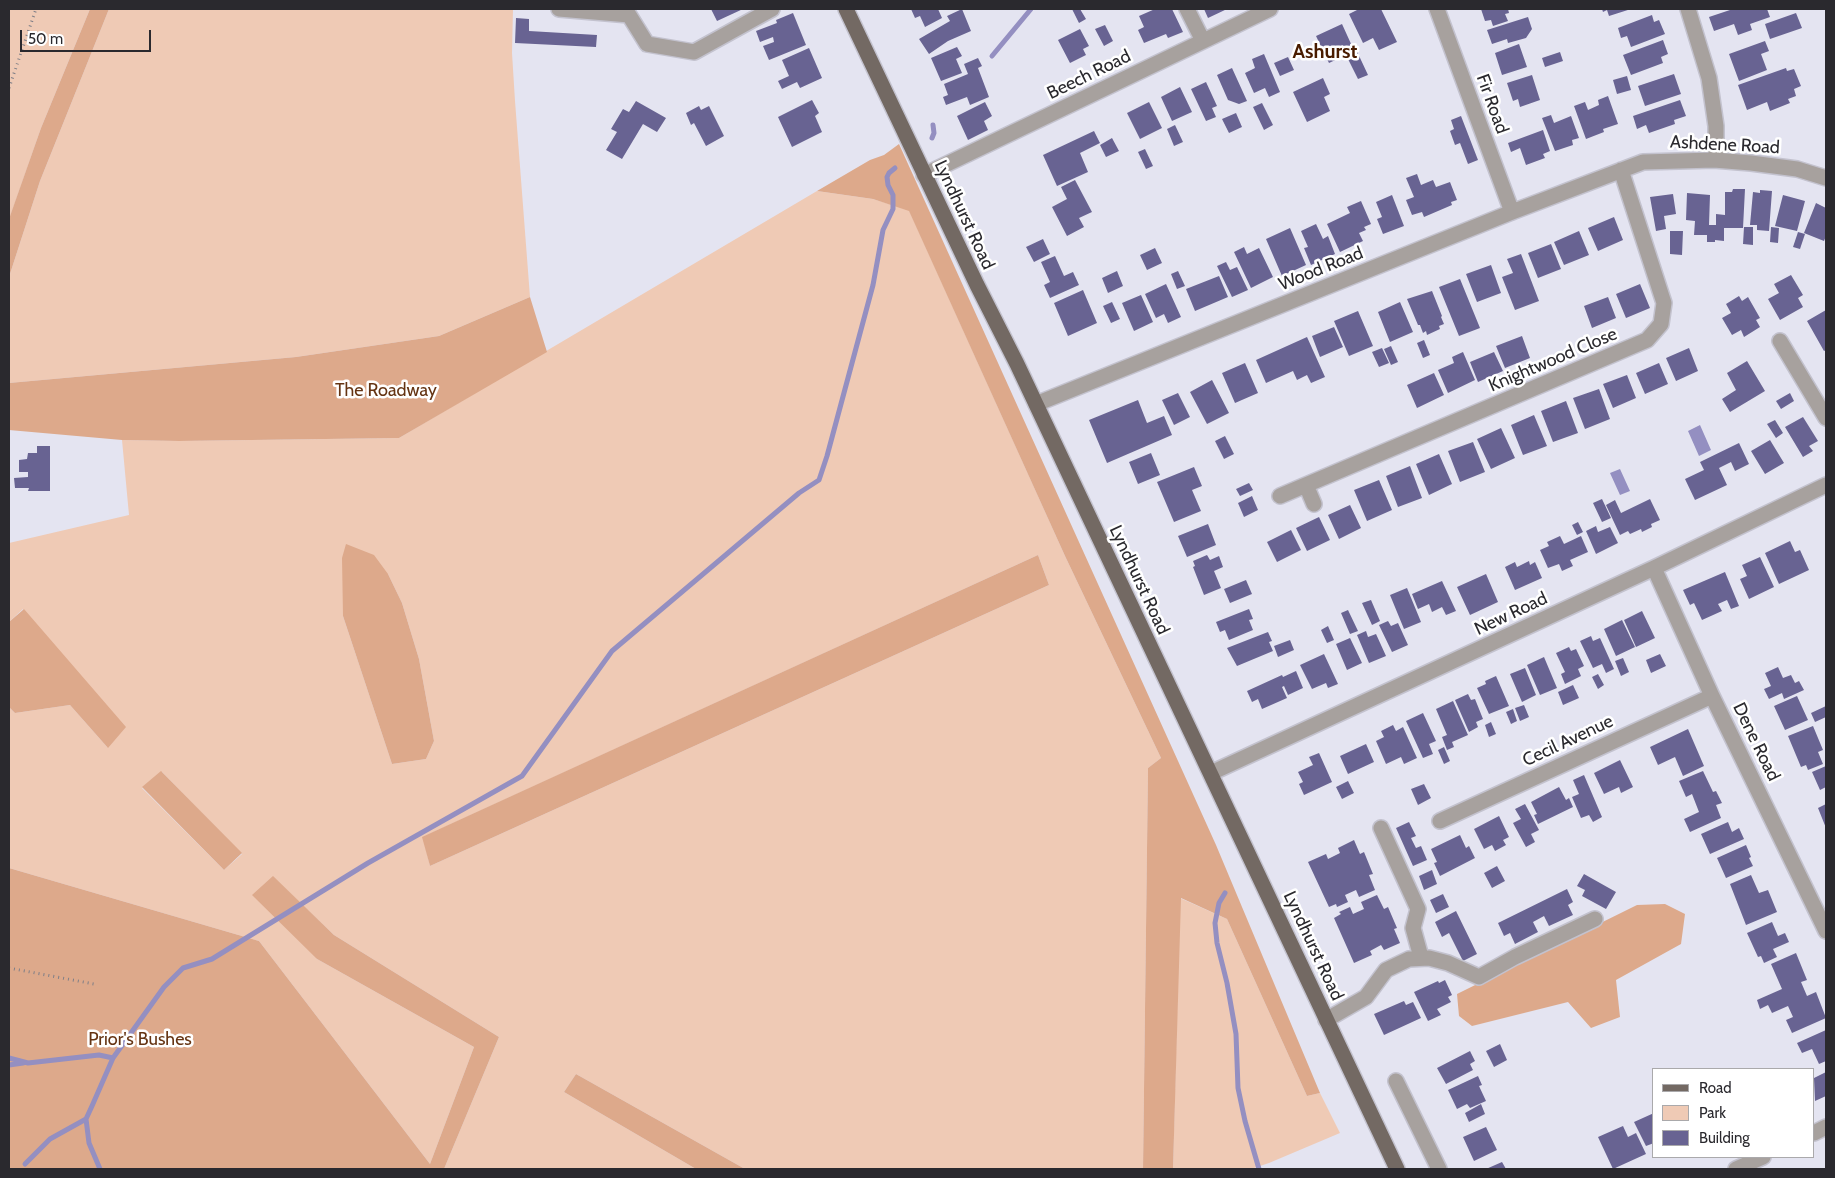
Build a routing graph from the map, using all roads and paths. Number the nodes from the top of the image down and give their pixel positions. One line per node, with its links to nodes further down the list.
1 (36, 9): 10 (path)
2 (560, 9): 3 (street)
3 (772, 9)
4 (846, 9): 13 (main road, Lyndhurst Road)
5 (1187, 9): 9 (street)
6 (1270, 9): 9 (street, Beech Road)
7 (1437, 9): 15 (street, Fir Road)
8 (1688, 9): 11 (street)
9 (1203, 41): 13 (street, Beech Road)
10 (9, 88)
11 (1716, 160): 12 (street, Ashdene Road); 14 (street, Ashdene Road)
12 (1621, 170): 15 (street, Wood Road); 19 (street, Knightwood Close)
13 (924, 175): 17 (main road, Lyndhurst Road)
14 (1826, 178)
15 (1512, 212): 17 (street, Wood Road)
16 (1780, 341): 18 (street)
17 (1036, 404): 25 (main road, Lyndhurst Road)
18 (1826, 418)
19 (1306, 485): 21 (street, Knightwood Close); 22 (street)
20 (1826, 485): 23 (street, New Road)
21 (1280, 496)
22 (1314, 504)
23 (1654, 568): 24 (street, Dene Road); 25 (street, New Road)
24 (1712, 696): 26 (street, Cecil Avenue); 29 (street, Dene Road)
25 (1210, 774): 33 (main road, Lyndhurst Road)
26 (1440, 821)
27 (1381, 828): 30 (street)
28 (1595, 919): 30 (street)
29 (1826, 931)
30 (1421, 957): 33 (street)
31 (9, 968): 32 (path)
32 (94, 984)
33 (1326, 1020): 36 (main road, Lyndhurst Road)
34 (1396, 1081): 37 (street)
35 (1761, 1158): 38 (street)
36 (1397, 1169)
37 (1439, 1169)
38 (1736, 1169)

